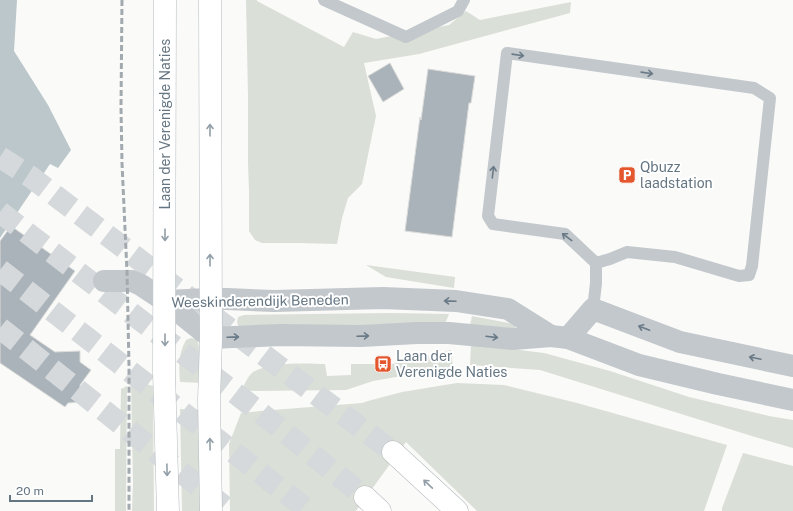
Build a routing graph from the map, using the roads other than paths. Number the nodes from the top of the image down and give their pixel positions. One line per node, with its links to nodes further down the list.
1 (165, 0): 8 (main road, Laan der Verenigde Naties, one-way to 8)
2 (210, 0): 7 (main road, one-way to 2)
3 (324, 0): 4 (lane)
4 (464, 0)
5 (596, 263): 5 (lane, one-way to 5); 9 (lane)
6 (104, 281): 8 (street)
7 (210, 299): 8 (street, Weeskinderendijk Beneden); 10 (street, Weeskinderendijk Beneden, one-way to 7); 11 (main road)
8 (165, 301): 11 (street, Weeskinderendijk Beneden); 15 (main road, Laan der Verenigde Naties, one-way to 15)
9 (593, 309): 10 (street); 12 (street, one-way to 9)
10 (559, 337): 11 (street, Weeskinderendijk Beneden, one-way to 10); 13 (street, Weeskinderendijk Beneden)
11 (211, 338): 16 (main road, one-way to 11)
12 (793, 366)
13 (793, 400)
14 (393, 452): 17 (main road, one-way to 14)
15 (168, 511)
16 (211, 511)
17 (457, 511)

